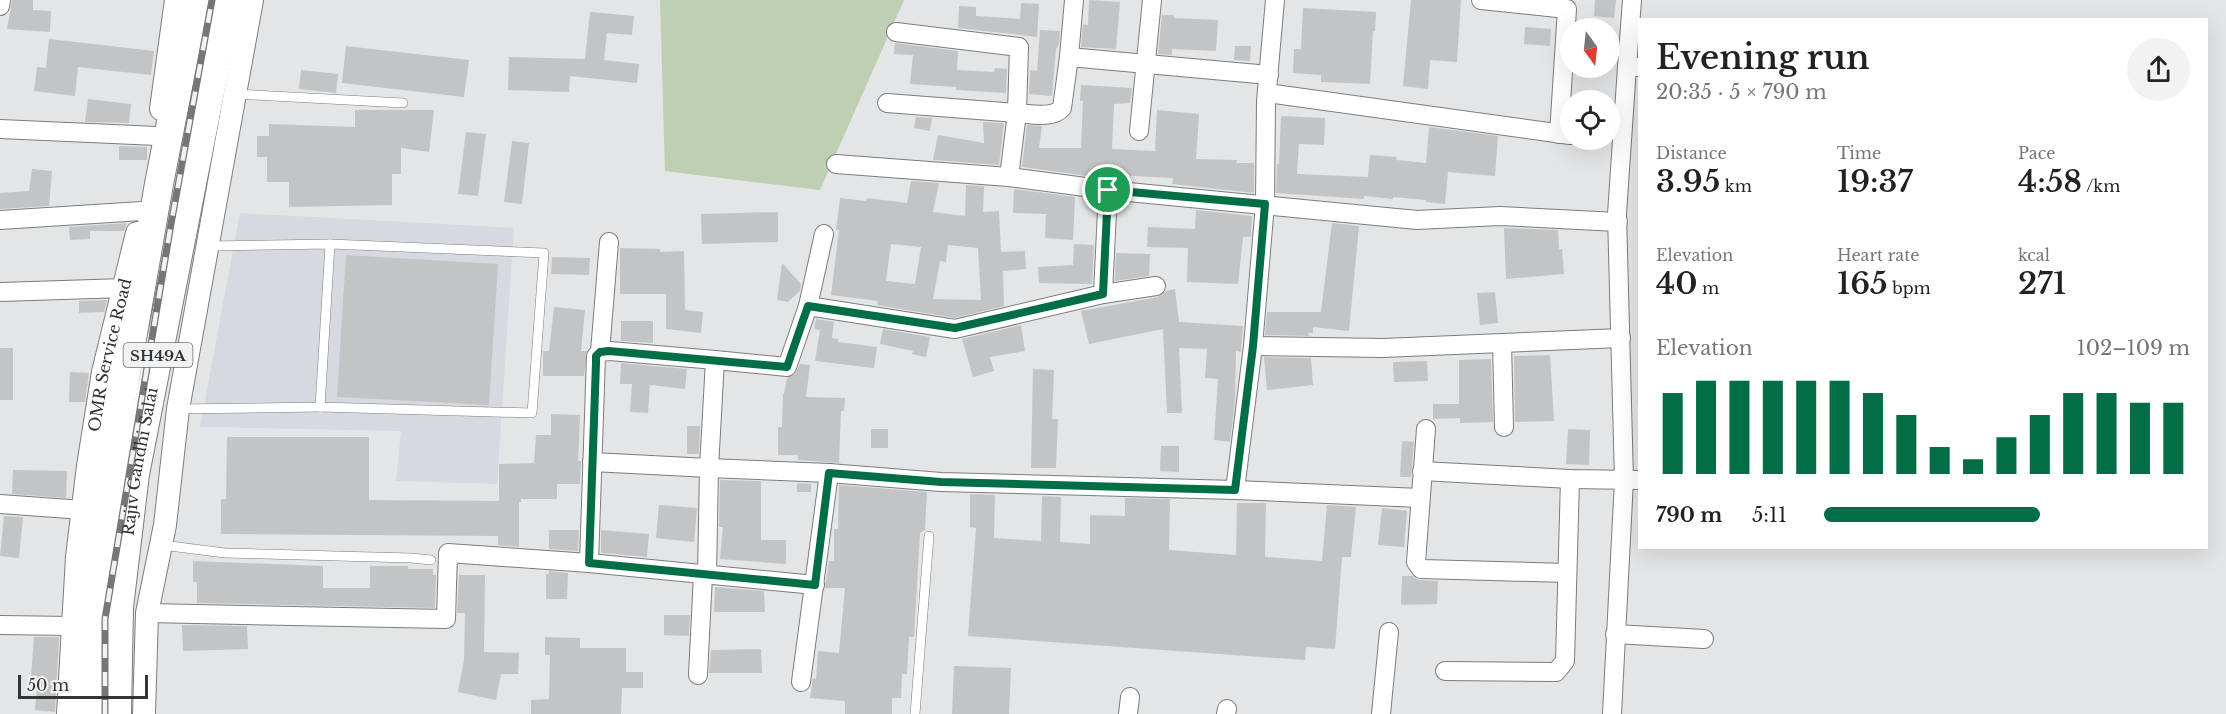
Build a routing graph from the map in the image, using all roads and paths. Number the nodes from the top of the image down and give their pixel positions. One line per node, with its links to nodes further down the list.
1 (1, 0): 11 (street)
2 (176, 0): 26 (street, OMR Service Road)
3 (195, 0): 80 (main road, Rajiv Gandhi Salai / SH49A)
4 (228, 0): 81 (main road, Rajiv Gandhi Salai / SH49A)
5 (252, 0): 18 (street)
6 (1074, 0): 13 (street)
7 (1152, 0): 14 (street)
8 (1275, 0): 16 (street)
9 (1481, 0): 17 (street)
10 (1632, 0): 15 (street)
11 (0, 6)
12 (896, 32): 21 (street)
13 (1068, 57): 14 (street); 21 (street)
14 (1145, 64): 16 (street); 24 (street)
15 (1633, 67): 22 (street)
16 (1268, 84): 25 (street); 31 (street)
17 (1566, 90)
18 (236, 94): 19 (lane); 38 (street)
19 (404, 103)
20 (887, 103): 21 (street)
21 (1017, 113): 29 (street)
22 (1620, 120)
23 (0, 129): 26 (street)
24 (1139, 131)
25 (1560, 133)
26 (157, 136): 32 (street, OMR Service Road)
27 (1615, 150): 34 (street)
28 (836, 164): 29 (street)
29 (1009, 177): 30 (street)
30 (1108, 190): 31 (street); 42 (street)
31 (1265, 204): 34 (street); 46 (street)
32 (142, 210): 33 (street); 40 (street, OMR Service Road)
33 (0, 220)
34 (1618, 222): 44 (street)
35 (824, 234): 43 (street)
36 (609, 242): 47 (street)
37 (330, 244): 38 (lane); 49 (lane); 49 (lane)
38 (208, 246): 50 (street)
39 (1156, 286): 42 (street)
40 (125, 288): 41 (street); 62 (street, OMR Service Road)
41 (0, 292)
42 (1103, 294): 43 (street)
43 (808, 306): 48 (street)
44 (1621, 338): 45 (street); 58 (street)
45 (1502, 343): 46 (street); 51 (street)
46 (1253, 346): 59 (street)
47 (600, 352): 48 (street); 53 (street)
48 (715, 360): 54 (street)
49 (320, 407): 50 (lane)
50 (178, 409): 63 (street)
51 (1504, 427)
52 (1426, 429): 55 (street)
53 (592, 462): 54 (street); 66 (street)
54 (709, 468): 56 (street); 68 (street)
55 (1422, 471): 57 (street); 60 (street)
56 (829, 473): 59 (street); 69 (street)
57 (1570, 479): 58 (street); 67 (street)
58 (1632, 480): 74 (street)
59 (1235, 490): 60 (street)
60 (1420, 498): 67 (street)
61 (0, 504): 62 (street)
62 (83, 510): 72 (street, OMR Service Road)
63 (161, 530): 65 (lane); 70 (street)
64 (929, 536): 83 (lane)
65 (431, 560)
66 (589, 563): 68 (street); 70 (street)
67 (1567, 573): 76 (street)
68 (705, 575): 69 (street); 77 (street)
69 (815, 585): 78 (street)
70 (147, 613): 82 (street)
71 (0, 625): 72 (street)
72 (72, 626): 79 (street, OMR Service Road)
73 (1389, 632): 84 (street)
74 (1616, 634): 75 (street); 85 (street)
75 (1704, 639)
76 (1445, 671)
77 (699, 675)
78 (801, 682)
79 (68, 714)
80 (88, 714)
81 (117, 714)
82 (144, 714)
83 (915, 714)
84 (1381, 714)
85 (1612, 714)

